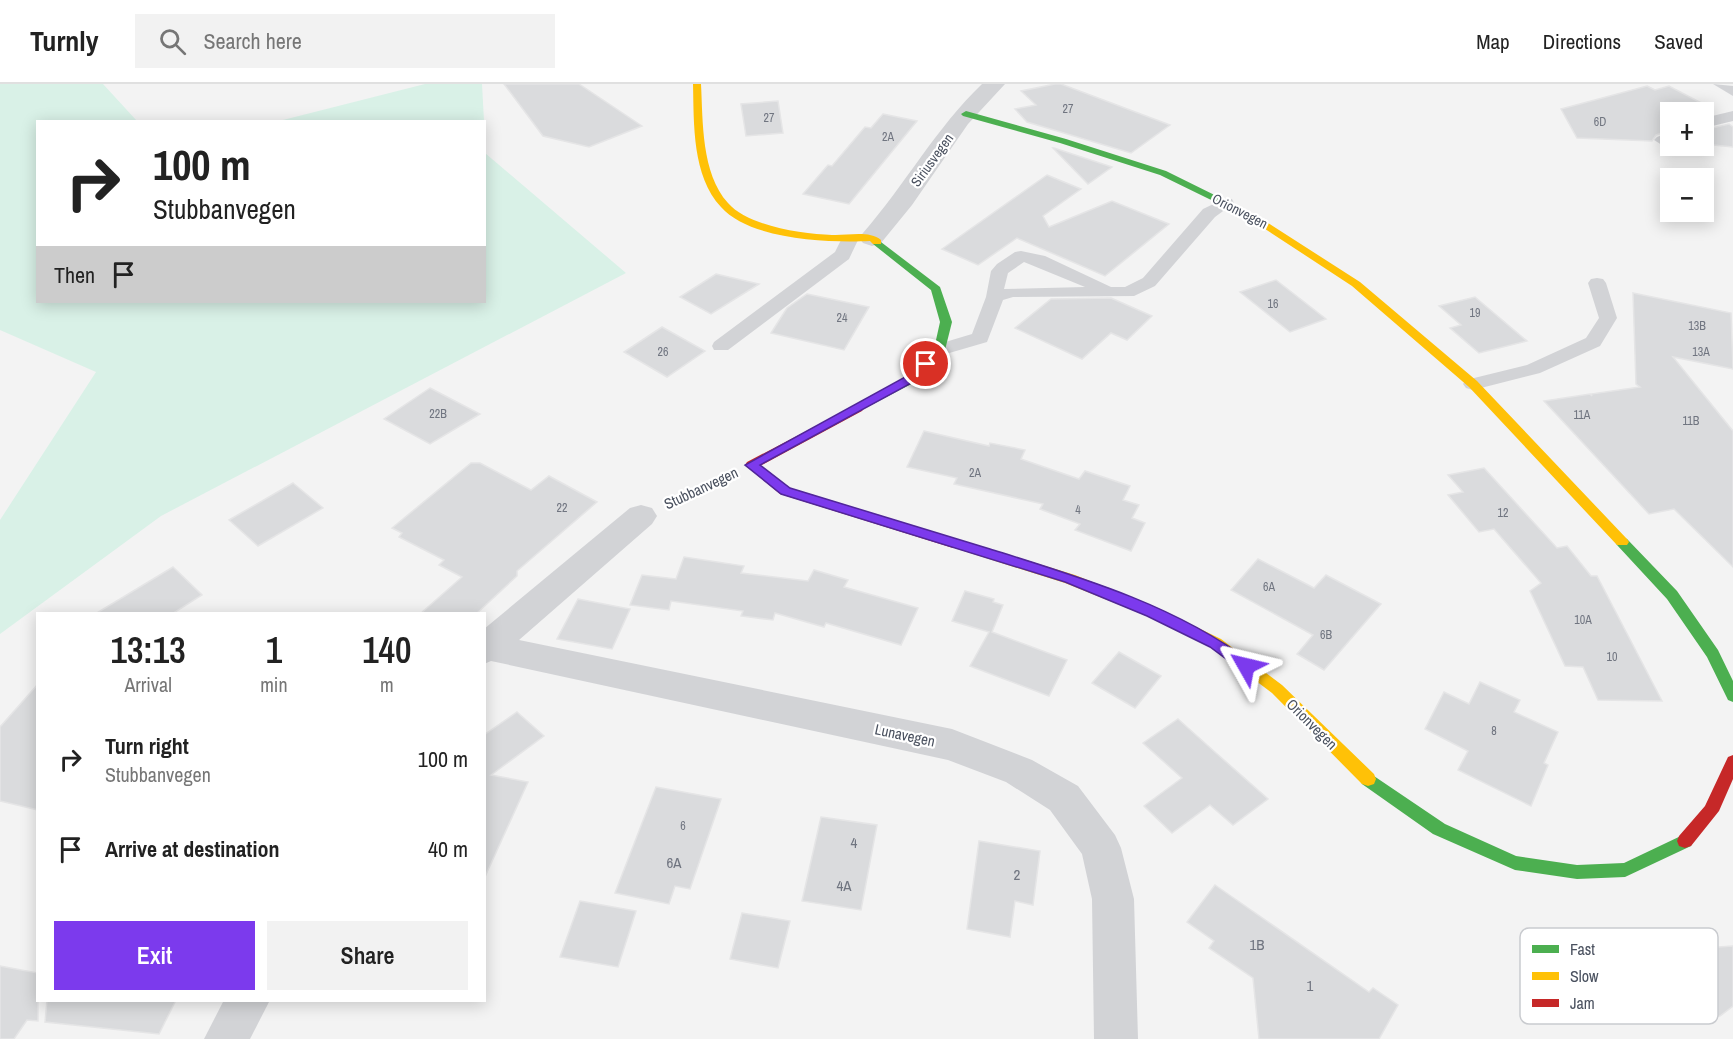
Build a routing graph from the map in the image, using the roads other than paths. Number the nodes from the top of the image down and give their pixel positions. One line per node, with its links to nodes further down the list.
1 (697, 84): 10 (street)
2 (994, 84): 5 (street, Siriusvegen)
3 (1720, 84): 4 (lane)
4 (1733, 92)
5 (966, 114): 8 (street, Orionvegen); 9 (street, Siriusvegen)
6 (1733, 116): 7 (lane)
7 (1714, 121)
8 (1226, 202): 12 (lane); 16 (street, Orionvegen)
9 (872, 238): 10 (street); 15 (street, Stubbanvegen)
10 (849, 240): 14 (lane)
11 (1598, 282): 16 (lane)
12 (1112, 292): 13 (lane); 13 (lane)
13 (995, 297): 15 (lane)
14 (721, 346)
15 (939, 350): 17 (street, Stubbanvegen)
16 (1473, 384): 20 (street, Orionvegen)
17 (751, 465): 21 (street, Orionvegen)
18 (641, 516): 19 (street)
19 (486, 648): 24 (street, Lunavegen)
20 (1733, 696)
21 (1733, 762)
22 (247, 1002): 23 (street)
23 (226, 1039)
24 (1116, 1039)

